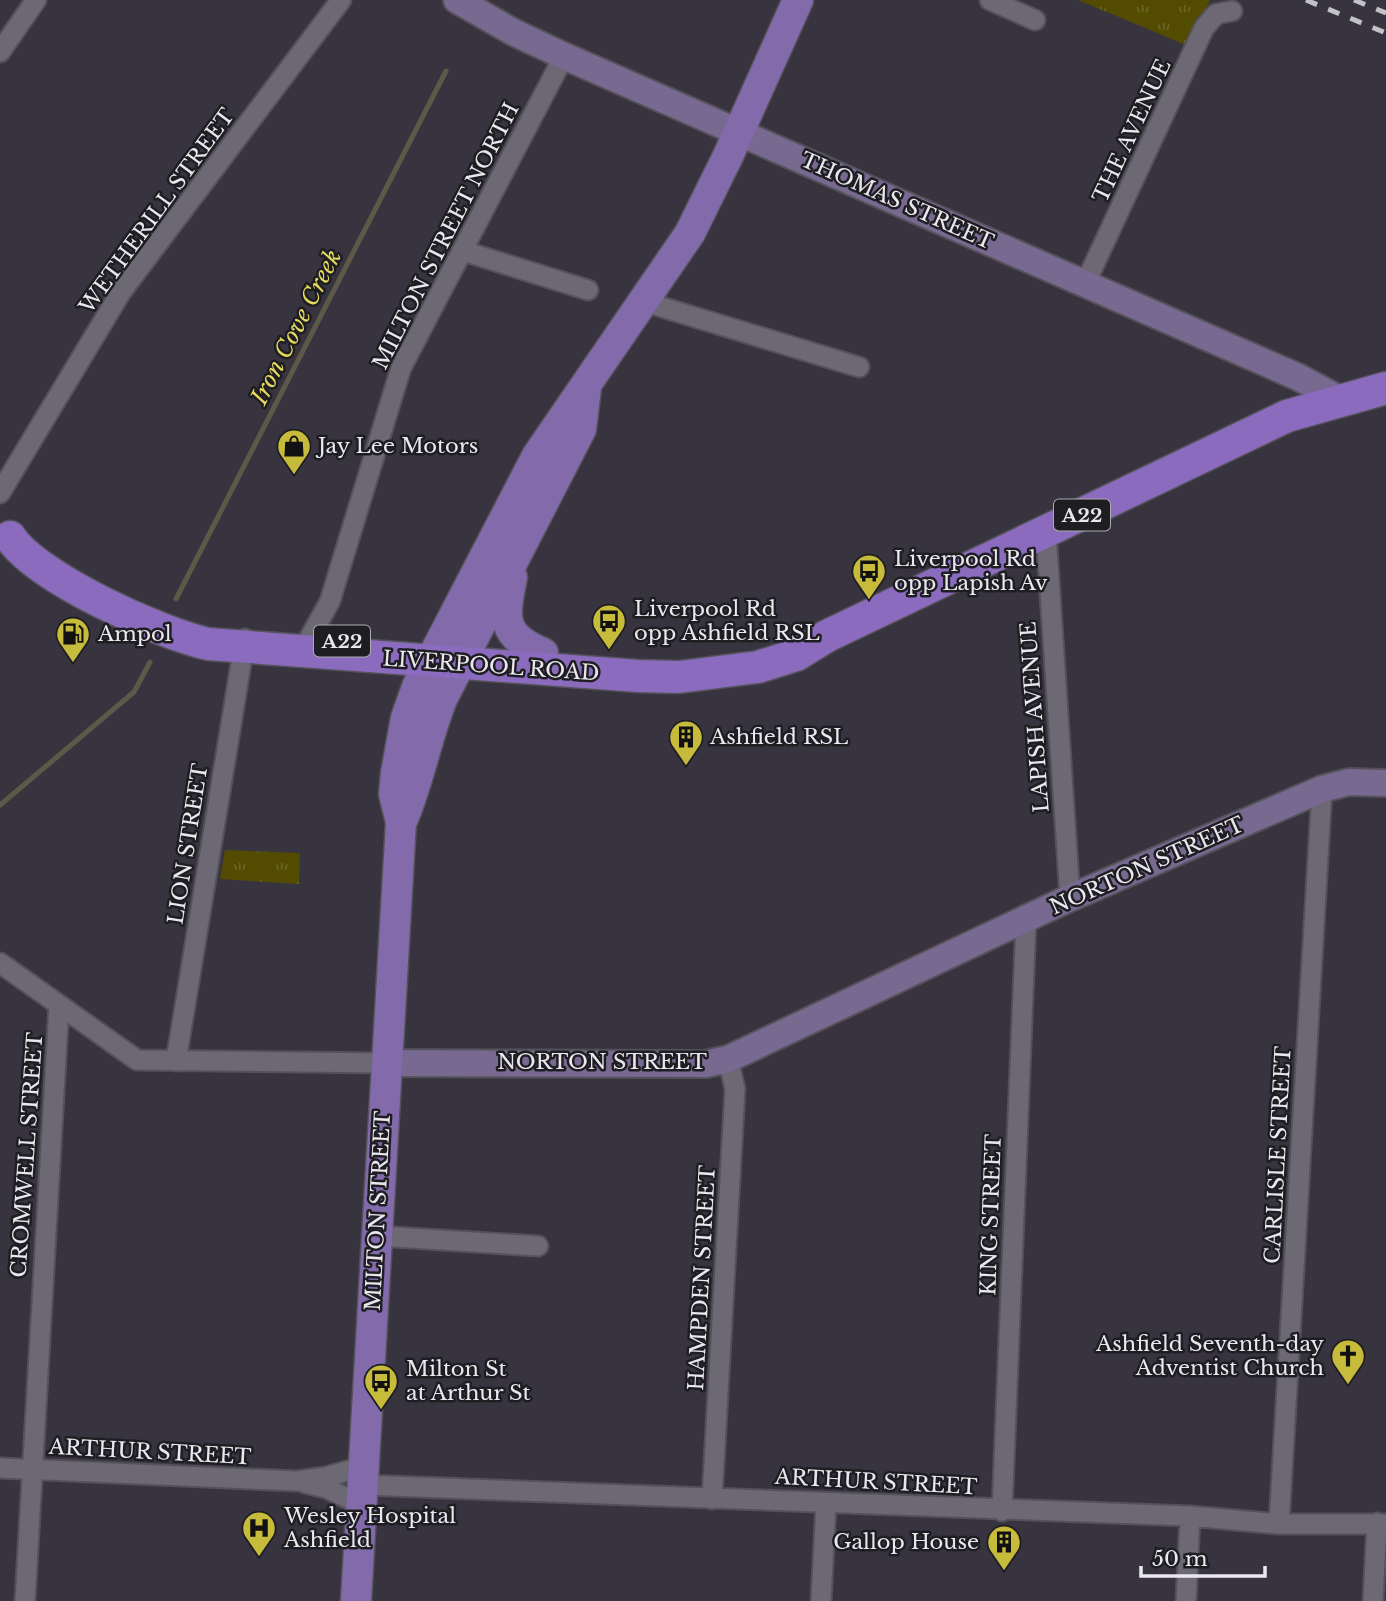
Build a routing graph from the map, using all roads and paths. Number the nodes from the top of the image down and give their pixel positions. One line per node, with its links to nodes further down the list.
1 (36, 0): 8 (street)
2 (341, 0): 19 (street, WETHERILL STREET)
3 (457, 0): 9 (main road, THOMAS STREET)
4 (798, 0): 10 (main road)
5 (990, 0): 7 (street)
6 (1232, 11): 12 (street, THE AVENUE)
7 (1035, 20)
8 (0, 52)
9 (564, 56): 10 (main road, THOMAS STREET); 11 (street, MILTON STREET NORTH)
10 (740, 131): 12 (main road, THOMAS STREET); 14 (main road)
11 (463, 251): 13 (street); 24 (street, MILTON STREET NORTH)
12 (1085, 284): 18 (main road, THOMAS STREET)
13 (588, 290)
14 (645, 302): 15 (street); 16 (main road)
15 (859, 367)
16 (586, 388): 22 (main road); 27 (main road)
17 (1386, 388): 18 (highway, LIVERPOOL ROAD / A22)
18 (1339, 399): 20 (highway, LIVERPOOL ROAD / A22)
19 (0, 493)
20 (1046, 533): 23 (highway, LIVERPOOL ROAD / A22); 30 (street, LAPISH AVENUE)
21 (5, 534): 25 (highway, LIVERPOOL ROAD / A22)
22 (516, 553): 26 (main road); 27 (main road)
23 (827, 636): 26 (highway, LIVERPOOL ROAD / A22); 27 (highway, LIVERPOOL ROAD / A22)
24 (309, 639): 25 (highway, LIVERPOOL ROAD / A22); 27 (highway, LIVERPOOL ROAD / A22)
25 (245, 642): 27 (highway, LIVERPOOL ROAD / A22); 35 (street, LION STREET)
26 (543, 653): 27 (highway, LIVERPOOL ROAD / A22)
27 (448, 654): 36 (main road, MILTON STREET)
28 (1386, 783): 29 (main road, NORTON STREET)
29 (1322, 789): 30 (main road, NORTON STREET); 47 (street, CARLISLE STREET)
30 (1070, 898): 31 (main road, NORTON STREET)
31 (1026, 921): 34 (main road, NORTON STREET); 45 (street, KING STREET)
32 (0, 963): 33 (street, NORTON STREET)
33 (59, 1005): 35 (street, NORTON STREET); 40 (street, CROMWELL STREET)
34 (729, 1059): 36 (main road, NORTON STREET); 43 (street, HAMPDEN STREET)
35 (176, 1061): 36 (street, NORTON STREET)
36 (386, 1063): 37 (main road, MILTON STREET)
37 (377, 1236): 38 (street); 42 (main road, MILTON STREET)
38 (538, 1246)
39 (0, 1468): 40 (street, ARTHUR STREET)
40 (31, 1469): 41 (street, ARTHUR STREET); 49 (street, CROMWELL STREET)
41 (298, 1481): 42 (street, ARTHUR STREET); 42 (street, ARTHUR STREET)
42 (363, 1485): 43 (street, ARTHUR STREET); 50 (main road, MILTON STREET)
43 (712, 1499): 44 (street, ARTHUR STREET)
44 (826, 1504): 45 (street, ARTHUR STREET); 51 (street)
45 (1002, 1511): 46 (street, ARTHUR STREET)
46 (1190, 1516): 47 (street, ARTHUR STREET); 52 (street)
47 (1279, 1524): 48 (street, ARTHUR STREET)
48 (1382, 1524): 53 (street)
49 (24, 1601)
50 (356, 1601)
51 (821, 1601)
52 (1186, 1601)
53 (1373, 1601)

